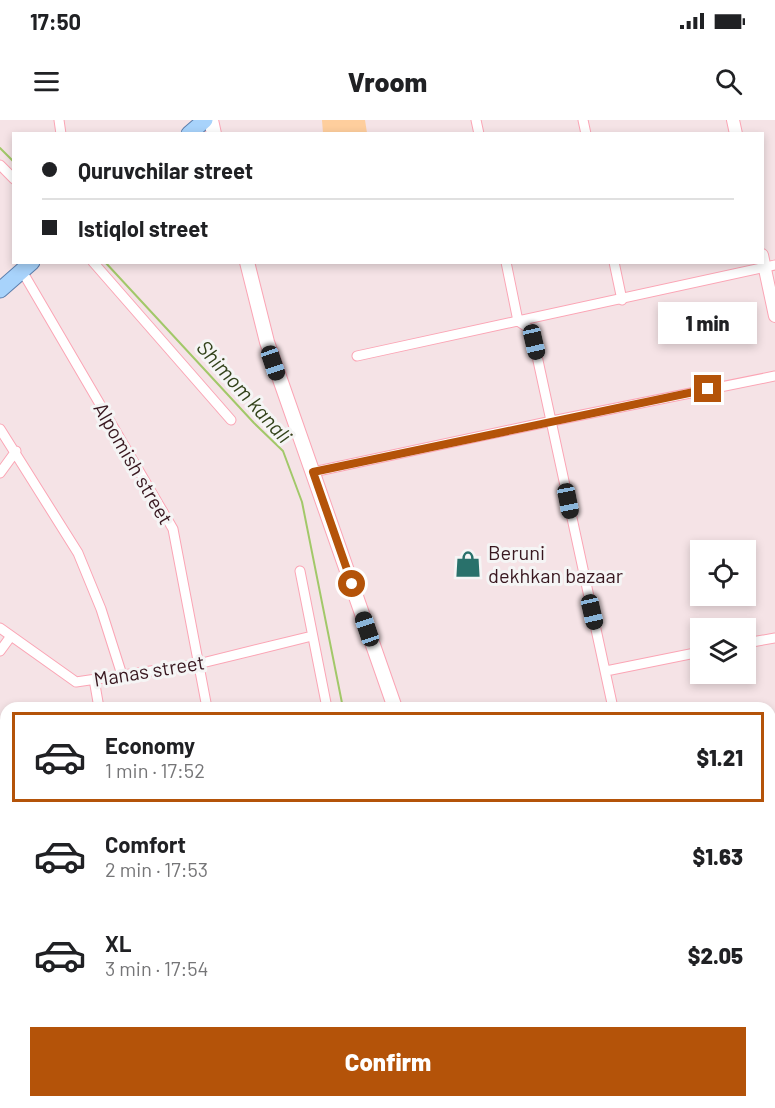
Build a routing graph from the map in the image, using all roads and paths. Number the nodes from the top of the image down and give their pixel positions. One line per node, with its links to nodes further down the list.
1 (205, 120): 2 (main road)
2 (191, 132)
3 (0, 165): 4 (street)
4 (12, 177)
5 (767, 262): 14 (street)
6 (95, 264): 18 (street)
7 (248, 264): 22 (main road)
8 (506, 264): 15 (street)
9 (614, 264): 13 (street)
10 (759, 264): 13 (street)
11 (27, 267): 12 (main road); 32 (street, Alpomish street)
12 (0, 290)
13 (622, 300): 15 (street)
14 (775, 316)
15 (519, 321): 16 (street); 19 (street)
16 (357, 356)
17 (775, 375): 19 (street)
18 (231, 420)
19 (552, 421): 22 (street); 33 (street)
20 (0, 429): 21 (street)
21 (15, 451): 23 (street); 34 (street)
22 (313, 472): 39 (main road)
23 (0, 473)
24 (300, 572): 27 (street)
25 (0, 628): 26 (street, Manas street)
26 (11, 636): 30 (street); 35 (street, Manas street)
27 (312, 636): 32 (street, Manas street); 38 (street)
28 (775, 638): 29 (street)
29 (756, 642)
30 (0, 651)
31 (690, 654): 33 (street)
32 (198, 664): 34 (street, Manas street); 37 (street, Alpomish street)
33 (606, 671): 40 (street)
34 (122, 675): 35 (street, Manas street)
35 (94, 679): 36 (street)
36 (98, 702)
37 (206, 702)
38 (326, 702)
39 (393, 702)
40 (612, 702)

